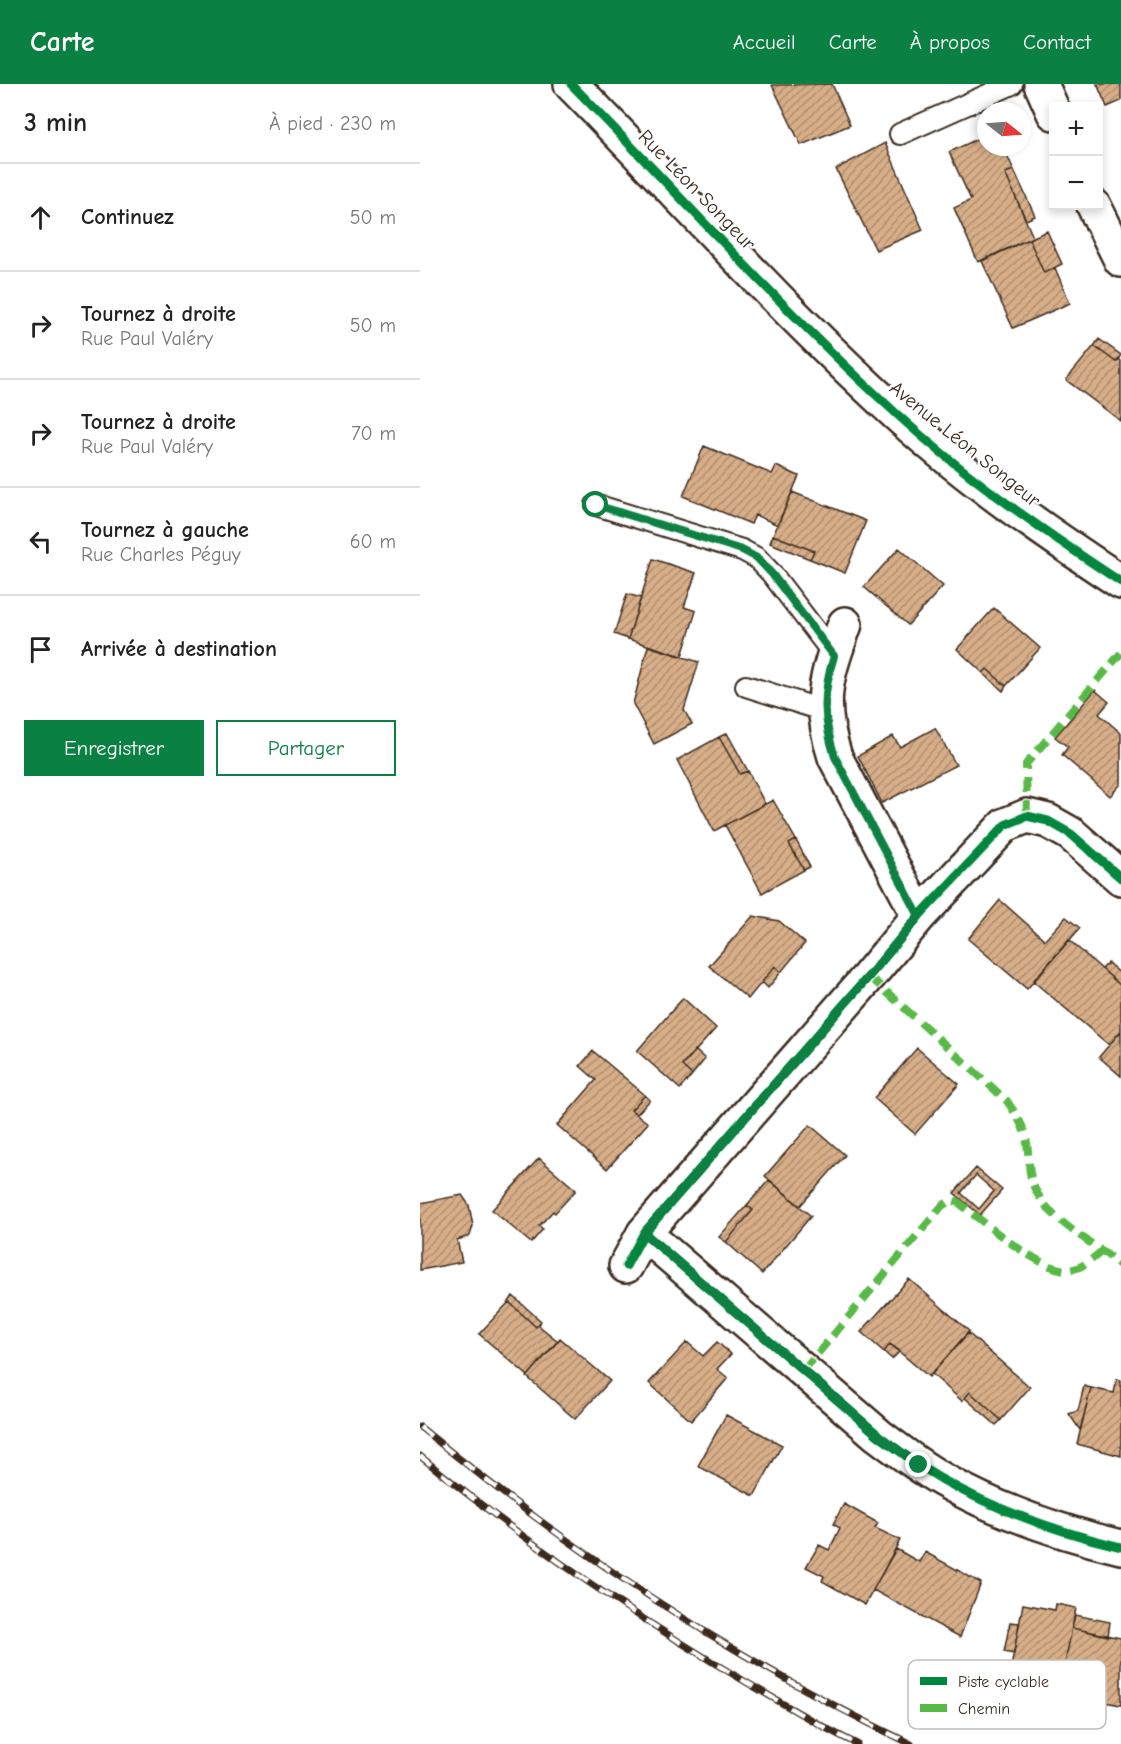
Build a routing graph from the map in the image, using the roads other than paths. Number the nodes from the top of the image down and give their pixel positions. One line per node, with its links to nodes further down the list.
1 (571, 84): 8 (street, Rue Léon Songeur)
2 (1012, 84): 5 (lane)
3 (1041, 84): 4 (street)
4 (1049, 103)
5 (900, 134)
6 (1096, 210): 7 (street)
7 (1121, 260)
8 (798, 321): 10 (street, Avenue Léon Songeur)
9 (596, 505): 12 (lane)
10 (1121, 582)
11 (845, 624): 12 (street)
12 (834, 656): 14 (street)
13 (746, 686): 14 (lane)
14 (825, 711): 16 (street)
15 (1121, 878): 16 (street)
16 (919, 916): 17 (street)
17 (644, 1233): 18 (street); 19 (street)
18 (626, 1266)
19 (1121, 1547)

